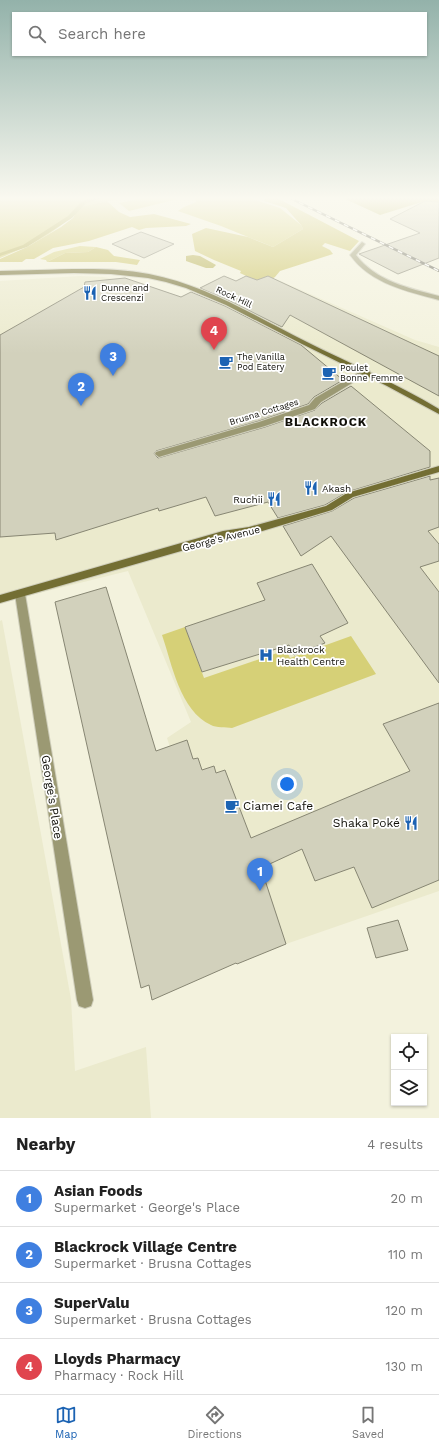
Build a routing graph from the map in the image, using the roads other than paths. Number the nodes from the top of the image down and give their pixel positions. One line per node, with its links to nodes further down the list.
1 (357, 250): 3 (street)
2 (0, 273): 4 (street, Rock Hill)
3 (439, 298)
4 (366, 372): 5 (street, Rock Hill); 6 (street, Brusna Cottages)
5 (439, 412)
6 (159, 454)
7 (439, 469): 8 (street, George's Avenue)
8 (20, 594): 9 (street, George's Avenue); 10 (street, George's Place)
9 (0, 599)
10 (85, 1000)

